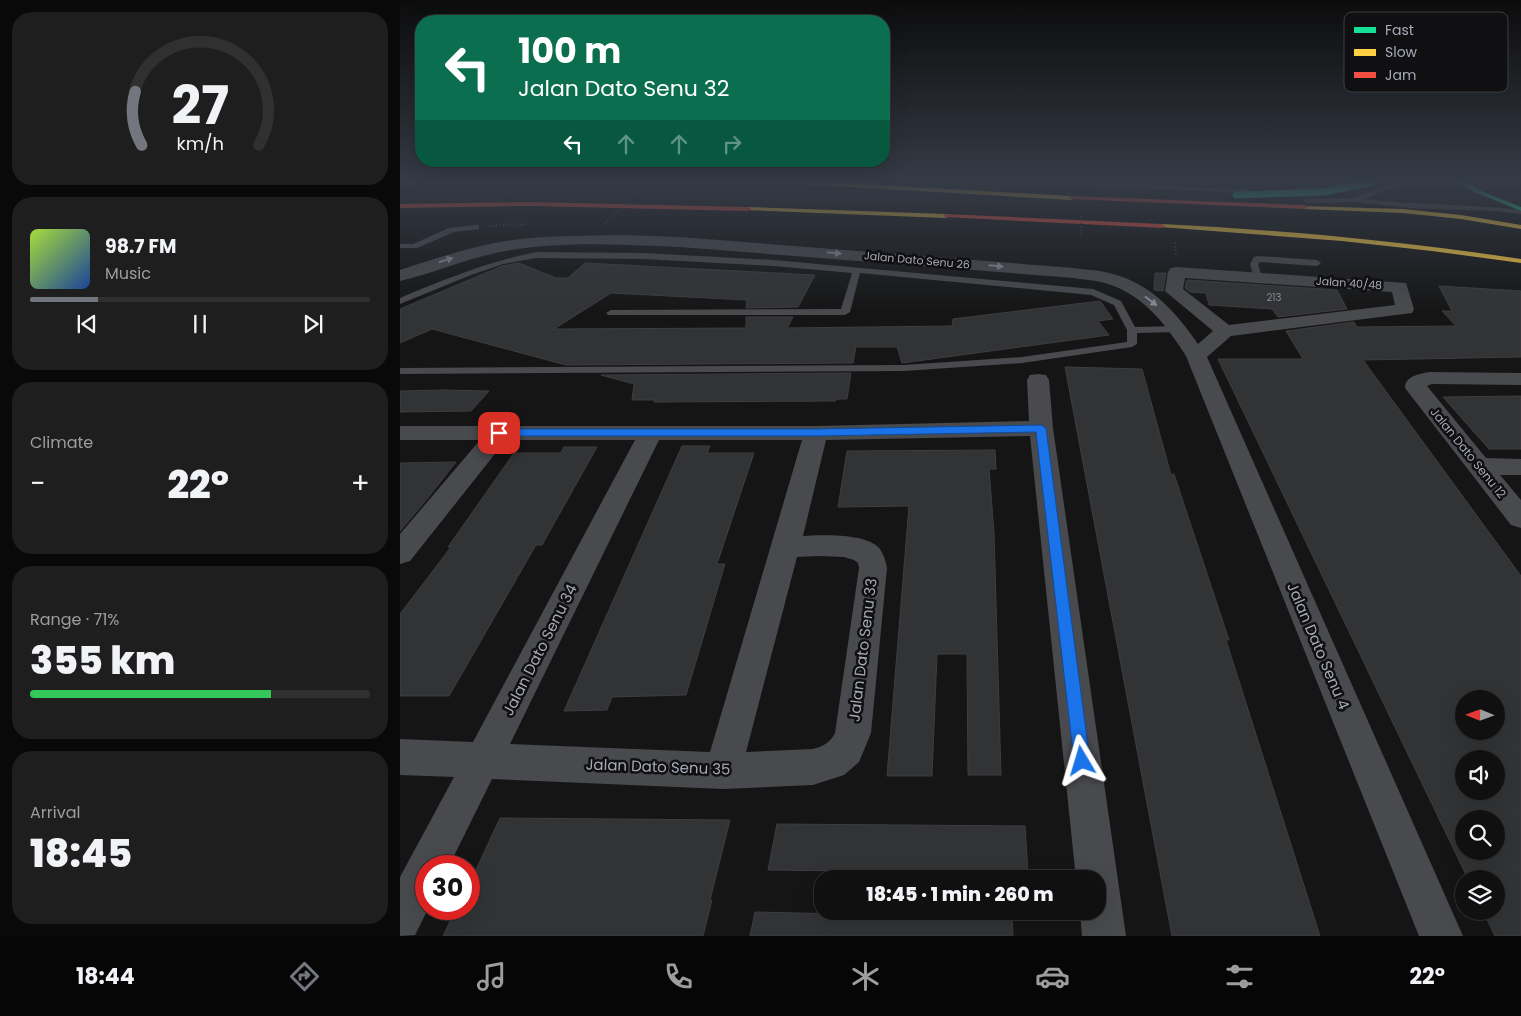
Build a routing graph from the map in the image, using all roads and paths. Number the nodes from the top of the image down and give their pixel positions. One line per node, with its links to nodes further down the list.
1 (472, 226): 8 (lane)
2 (521, 226): 5 (path)
3 (1080, 226): 6 (path, bridge)
4 (1131, 226): 10 (highway)
5 (517, 228)
6 (1081, 237)
7 (1166, 242): 14 (path)
8 (400, 246)
9 (790, 250): 11 (lane); 15 (street, Jalan Dato Senu 26, one-way to 9); 19 (street, Jalan Dato Senu 26, one-way to 19)
10 (1521, 261)
11 (774, 263): 13 (lane); 17 (lane)
12 (1317, 263): 16 (lane)
13 (857, 270): 18 (lane); 20 (lane)
14 (1177, 272): 16 (street, Jalan 40/48); 21 (street)
15 (400, 276)
16 (1258, 277): 21 (street, Jalan 40/48)
17 (400, 302)
18 (612, 313)
19 (1178, 328): 20 (lane); 22 (street, Jalan Dato Senu 26)
20 (1132, 330): 23 (lane)
21 (1225, 330): 22 (street)
22 (1196, 356): 46 (street, Jalan Dato Senu 4)
23 (400, 371)
24 (1521, 379): 31 (street, Jalan Dato Senu 12)
25 (1038, 380): 26 (street)
26 (1041, 428): 30 (street); 41 (street)
27 (400, 433): 28 (street)
28 (499, 433): 29 (street); 35 (street)
29 (652, 433): 30 (street); 37 (street, Jalan Dato Senu 34)
30 (816, 433): 34 (street)
31 (1480, 466): 32 (street); 33 (street, Jalan Dato Senu 12)
32 (1521, 467)
33 (1521, 518)
34 (786, 547): 38 (street, Jalan Dato Senu 33); 39 (street)
35 (400, 553)
36 (400, 757): 37 (street, Jalan Dato Senu 35)
37 (484, 760): 39 (street, Jalan Dato Senu 35); 40 (street, Jalan Dato Senu 34)
38 (831, 762): 39 (street, Jalan Dato Senu 35)
39 (723, 771)
40 (434, 855)
41 (1096, 870)
42 (415, 891): 43 (street)
43 (400, 920)
44 (1102, 920): 45 (street)
45 (1104, 936)
46 (1441, 936)

